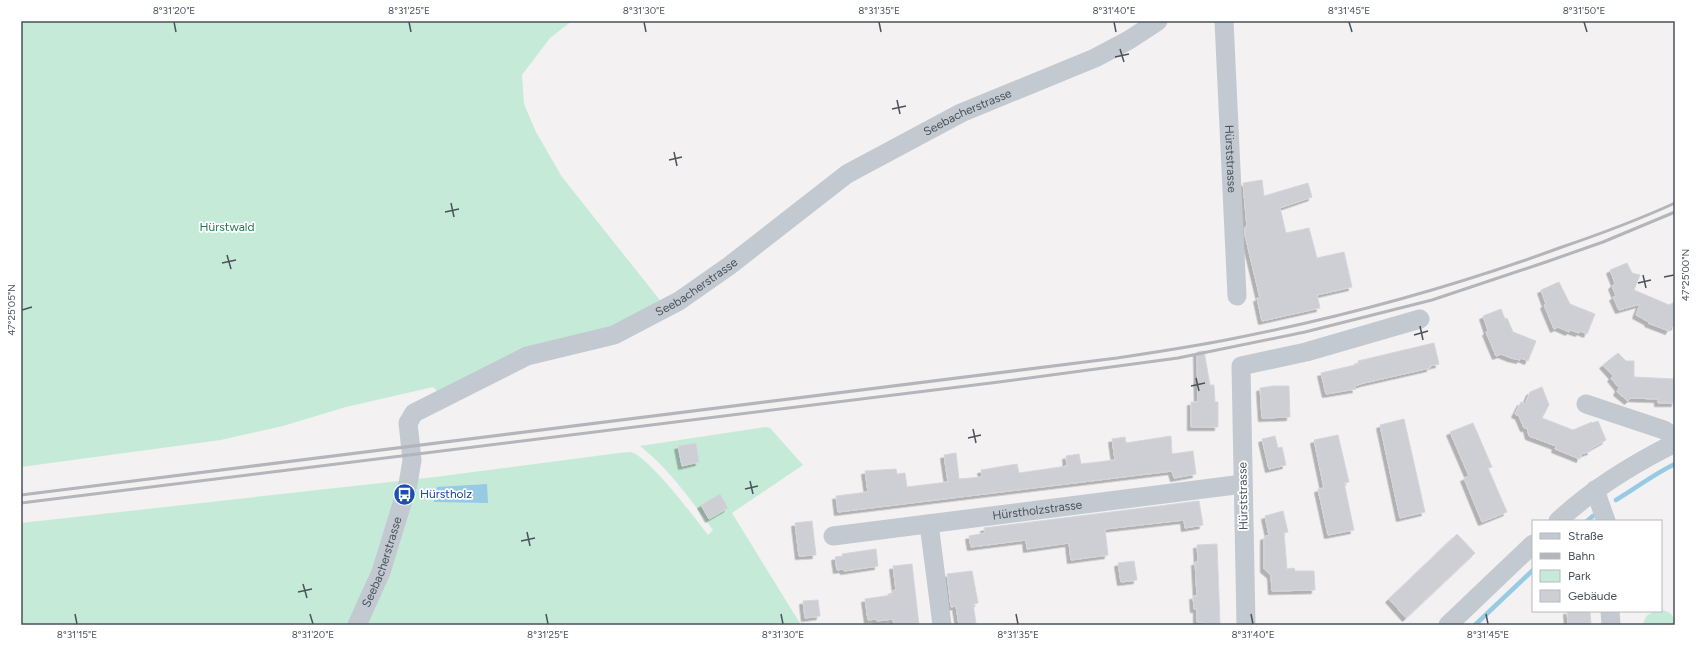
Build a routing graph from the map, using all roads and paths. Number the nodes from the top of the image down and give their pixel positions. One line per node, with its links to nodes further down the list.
1 (1158, 21): 16 (street, Seebacherstrasse)
2 (1224, 21): 3 (street, Hürststrasse)
3 (1237, 296)
4 (1420, 319): 8 (street, Hürststrasse)
5 (1586, 404): 6 (street)
6 (1675, 437)
7 (1675, 443): 9 (street)
8 (1243, 484): 12 (street, Hürstholzstrasse); 18 (street, Hürststrasse)
9 (1595, 490): 10 (street); 11 (street)
10 (1559, 520)
11 (1606, 520)
12 (929, 524): 13 (street, Hürstholzstrasse); 17 (street)
13 (832, 536)
14 (1532, 545): 19 (street)
15 (1610, 612): 20 (street)
16 (357, 625)
17 (942, 625)
18 (1246, 625)
19 (1448, 625)
20 (1611, 625)

